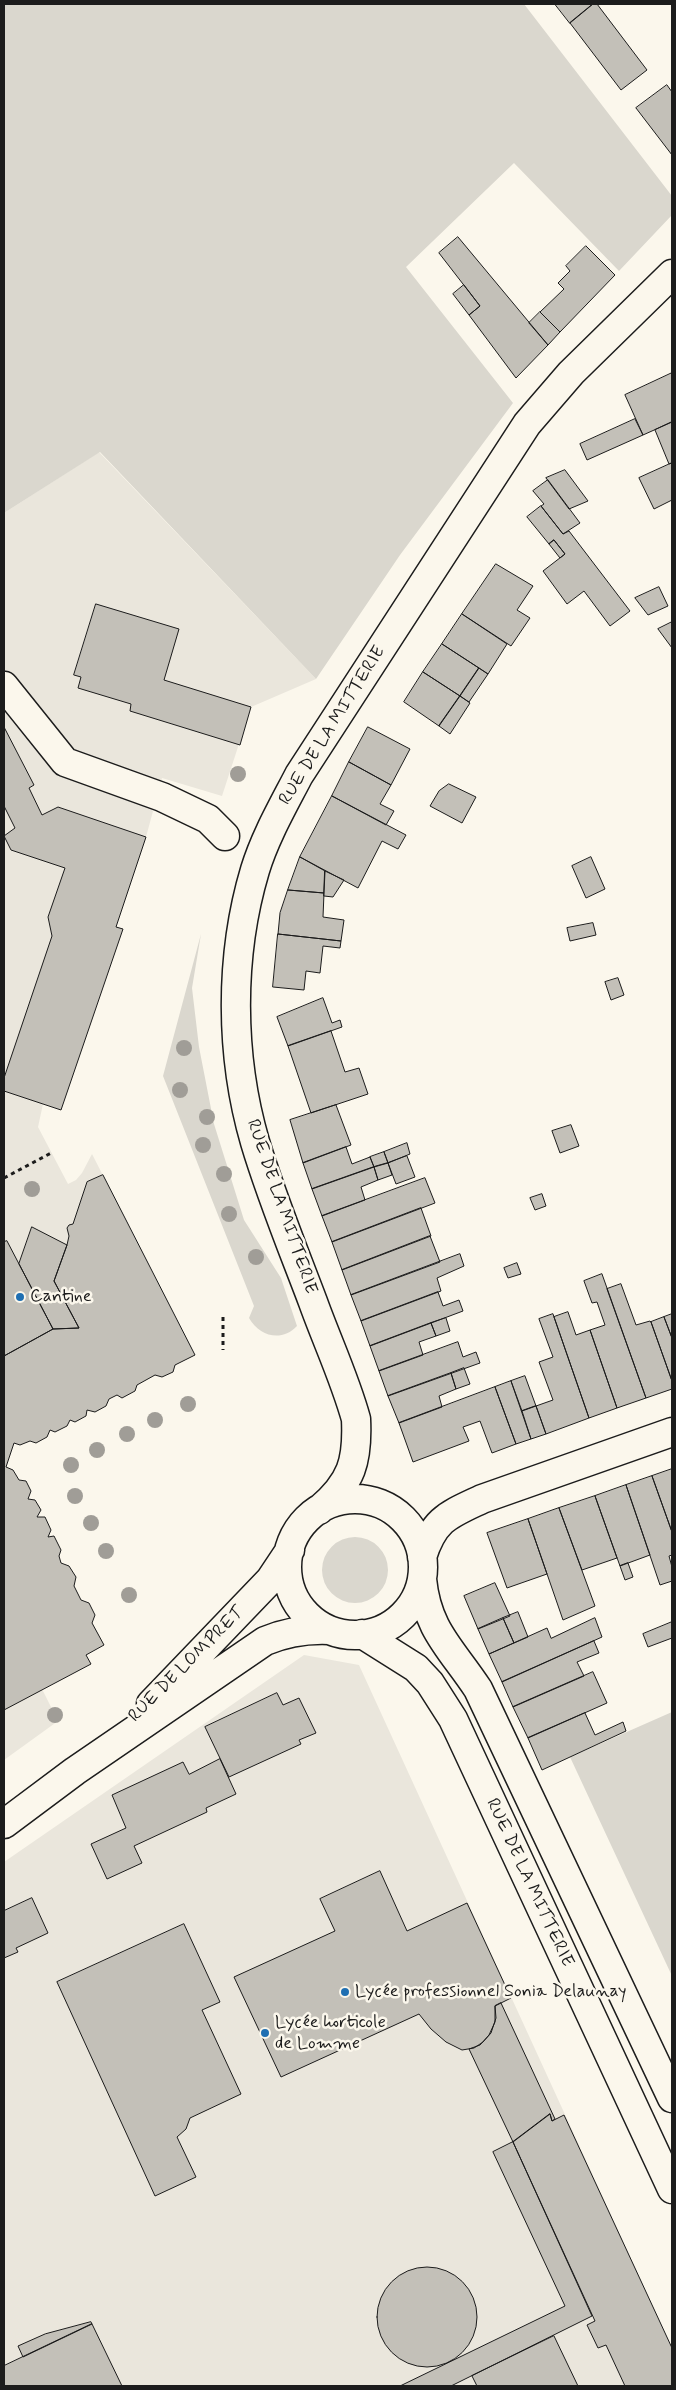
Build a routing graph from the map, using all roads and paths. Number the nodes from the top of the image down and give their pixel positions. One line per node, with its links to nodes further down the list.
1 (672, 274): 9 (street, RUE DE LA MITTERIE)
2 (4, 686): 3 (street)
3 (224, 836)
4 (52, 1153): 5 (path)
5 (4, 1178)
6 (223, 1317): 7 (path)
7 (223, 1350)
8 (672, 1432): 11 (street)
9 (319, 1510): 10 (street); 11 (street)
10 (290, 1550): 12 (street); 14 (street, RUE DE LOMPRET)
11 (422, 1568): 13 (street); 16 (street, RUE DE LA MITTERIE)
12 (330, 1630): 13 (street); 14 (street, RUE DE LOMPRET)
13 (362, 1634): 17 (street, RUE DE LA MITTERIE)
14 (75, 1771): 15 (street, RUE DE LOMPRET)
15 (4, 1824)
16 (672, 2098)
17 (672, 2189)

